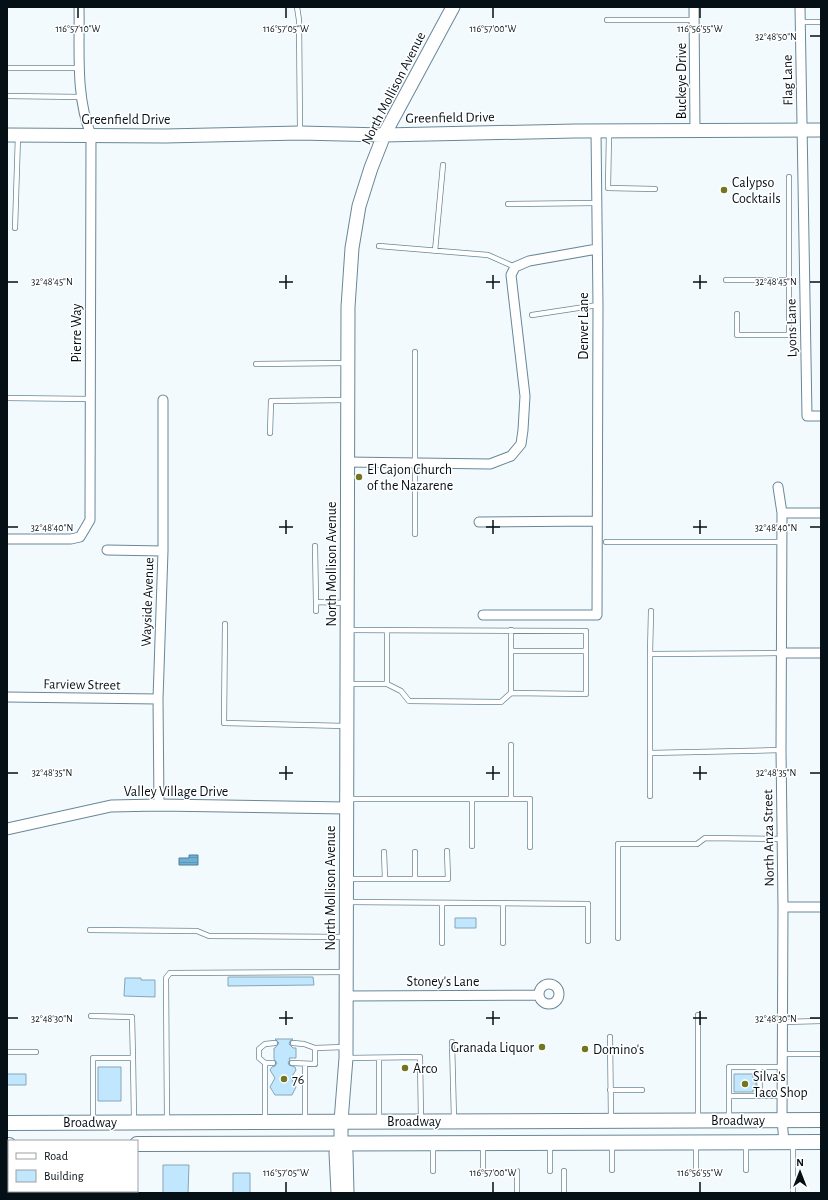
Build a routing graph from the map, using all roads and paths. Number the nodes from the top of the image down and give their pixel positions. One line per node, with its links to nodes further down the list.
1 (79, 7): 11 (street, Pierre Way)
2 (297, 7): 20 (lane)
3 (453, 7): 21 (main road, North Mollison Avenue)
4 (694, 7): 7 (street, Buckeye Drive)
5 (800, 7): 8 (street, Flag Lane)
6 (607, 20): 7 (lane)
7 (694, 20): 18 (street, Buckeye Drive)
8 (800, 22): 9 (lane); 14 (street, Flag Lane)
9 (821, 22)
10 (7, 68): 11 (lane)
11 (80, 68): 13 (street, Pierre Way)
12 (7, 96): 13 (lane)
13 (81, 97): 22 (street, Pierre Way)
14 (803, 129): 15 (main road, Greenfield Drive); 18 (main road, Greenfield Drive); 45 (street, Lyons Lane)
15 (821, 130)
16 (596, 131): 17 (main road, Greenfield Drive); 21 (main road, Greenfield Drive); 26 (street, Denver Lane)
17 (609, 131): 18 (main road, Greenfield Drive); 25 (lane)
18 (695, 131)
19 (12, 134): 22 (main road, Greenfield Drive); 28 (lane)
20 (300, 134): 21 (main road, Greenfield Drive); 22 (main road, Greenfield Drive)
21 (384, 134): 39 (main road, North Mollison Avenue)
22 (91, 135): 42 (street, Pierre Way)
23 (443, 165): 31 (lane)
24 (789, 177): 34 (lane)
25 (655, 189)
26 (596, 203): 27 (lane); 30 (street, Denver Lane)
27 (508, 204)
28 (15, 228)
29 (379, 246): 31 (lane)
30 (597, 249): 32 (street); 35 (street, Denver Lane)
31 (436, 251): 32 (lane)
32 (515, 267): 48 (street)
33 (726, 280): 34 (lane)
34 (789, 280): 37 (lane)
35 (598, 305): 36 (lane); 52 (street, Denver Lane)
36 (532, 314)
37 (737, 314)
38 (415, 352): 48 (lane)
39 (348, 363): 40 (lane); 44 (main road, North Mollison Avenue)
40 (256, 364)
41 (7, 398): 42 (lane)
42 (90, 399): 55 (street, Pierre Way)
43 (163, 400): 60 (street, Wayside Avenue)
44 (347, 400): 46 (lane); 47 (main road, North Mollison Avenue)
45 (821, 416)
46 (270, 434)
47 (347, 462): 48 (street); 62 (main road, North Mollison Avenue)
48 (414, 463): 54 (lane)
49 (778, 487): 50 (street, North Anza Street)
50 (782, 513): 51 (street); 57 (street, North Anza Street)
51 (821, 513)
52 (596, 521): 53 (street); 65 (street, Denver Lane)
53 (479, 522)
54 (415, 534)
55 (7, 539)
56 (606, 542): 57 (lane)
57 (781, 542): 72 (street, North Anza Street)
58 (315, 546): 61 (lane)
59 (107, 550): 60 (street)
60 (163, 551): 79 (street, Wayside Avenue)
61 (316, 602): 62 (lane); 63 (lane)
62 (347, 603): 67 (main road, North Mollison Avenue)
63 (316, 611)
64 (651, 611): 74 (lane)
65 (483, 615)
66 (225, 624): 80 (lane)
67 (347, 630): 68 (lane); 75 (main road, North Mollison Avenue)
68 (387, 630): 69 (lane); 76 (lane)
69 (511, 630): 70 (lane); 71 (lane)
70 (511, 651): 71 (lane); 77 (lane)
71 (586, 651): 77 (lane)
72 (781, 653): 73 (street); 74 (lane); 82 (street, North Anza Street)
73 (821, 653)
74 (650, 654): 83 (lane)
75 (347, 684): 76 (lane); 80 (main road, North Mollison Avenue)
76 (387, 684): 77 (lane)
77 (511, 693)
78 (7, 697): 79 (street, Farview Street)
79 (158, 699): 88 (street, Wayside Avenue)
80 (347, 726): 87 (main road, North Mollison Avenue)
81 (511, 745): 86 (lane)
82 (780, 750): 83 (lane); 90 (street, North Anza Street)
83 (650, 753): 84 (lane)
84 (650, 796)
85 (472, 799): 86 (lane); 87 (lane); 91 (lane)
86 (511, 799): 92 (lane)
87 (346, 804): 88 (street, Valley Village Drive); 96 (main road, North Mollison Avenue)
88 (159, 805): 89 (street, Valley Village Drive)
89 (7, 828)
90 (782, 838): 102 (street, North Anza Street); 106 (lane)
91 (472, 846)
92 (530, 847)
93 (447, 851): 98 (lane)
94 (384, 852): 97 (lane)
95 (415, 852): 98 (lane)
96 (346, 879): 97 (lane); 99 (main road, North Mollison Avenue)
97 (385, 879): 98 (lane)
98 (415, 879)
99 (346, 902): 100 (lane); 105 (main road, North Mollison Avenue)
100 (442, 903): 101 (lane); 108 (lane)
101 (502, 903): 107 (lane); 109 (lane)
102 (783, 907): 103 (street); 116 (street, North Anza Street)
103 (821, 907)
104 (90, 930): 105 (lane)
105 (346, 937): 110 (main road, North Mollison Avenue)
106 (618, 938)
107 (588, 941)
108 (442, 943)
109 (503, 943)
110 (346, 972): 112 (main road, North Mollison Avenue); 153 (lane)
111 (539, 995): 112 (street, Stoney's Lane)
112 (346, 996): 124 (main road, North Mollison Avenue)
113 (698, 1015): 141 (lane)
114 (91, 1016): 127 (lane)
115 (821, 1021): 116 (lane)
116 (783, 1022): 125 (street, North Anza Street)
117 (610, 1037): 135 (lane)
118 (452, 1042): 150 (lane)
119 (293, 1043): 121 (lane)
120 (275, 1044): 129 (lane)
121 (315, 1048): 124 (lane); 132 (lane)
122 (7, 1052): 123 (lane)
123 (36, 1052)
124 (346, 1053): 128 (lane); 147 (main road, North Mollison Avenue)
125 (783, 1054): 126 (lane); 134 (street, North Anza Street)
126 (821, 1054)
127 (133, 1058): 151 (lane); 152 (lane)
128 (379, 1058): 148 (lane); 149 (lane)
129 (265, 1063): 130 (lane); 145 (lane)
130 (273, 1063)
131 (292, 1063): 132 (lane)
132 (305, 1064): 146 (lane)
133 (759, 1067): 134 (lane); 137 (lane); 138 (lane)
134 (783, 1067): 139 (street, North Anza Street)
135 (610, 1090): 136 (lane); 140 (lane)
136 (642, 1090)
137 (729, 1096): 138 (lane); 142 (lane)
138 (760, 1096): 139 (lane)
139 (783, 1096): 143 (street, North Anza Street)
140 (611, 1120): 141 (main road, Broadway); 150 (main road, Broadway)
141 (698, 1120): 142 (main road, Broadway)
142 (729, 1120): 143 (main road, Broadway)
143 (782, 1120): 144 (main road, Broadway); 161 (street, North Anza Street)
144 (821, 1120)
145 (265, 1121): 146 (main road, Broadway); 153 (main road, Broadway)
146 (305, 1121): 147 (main road, Broadway)
147 (340, 1121): 148 (main road, Broadway); 163 (main road, North Mollison Avenue)
148 (379, 1121): 149 (main road, Broadway)
149 (421, 1121): 150 (main road, Broadway)
150 (454, 1121)
151 (93, 1122): 152 (main road, Broadway); 154 (main road, Broadway)
152 (134, 1122): 153 (main road, Broadway)
153 (167, 1122)
154 (7, 1123)
155 (433, 1142): 156 (main road, Broadway); 163 (main road, Broadway); 168 (lane)
156 (483, 1142): 157 (main road, Broadway); 169 (lane)
157 (550, 1142): 158 (main road, Broadway); 171 (lane)
158 (612, 1142): 159 (main road, Broadway); 165 (lane)
159 (696, 1142): 160 (main road, Broadway); 166 (lane)
160 (746, 1142): 161 (main road, Broadway); 167 (lane)
161 (789, 1142): 162 (main road, Broadway); 177 (lane)
162 (821, 1142)
163 (341, 1143): 164 (main road, Broadway); 173 (main road, North Mollison Avenue); 174 (main road, North Mollison Avenue)
164 (138, 1144)
165 (612, 1170)
166 (696, 1170)
167 (746, 1170)
168 (433, 1171)
169 (483, 1171)
170 (517, 1171): 175 (lane)
171 (550, 1171)
172 (564, 1171): 176 (lane)
173 (338, 1193)
174 (347, 1193)
175 (517, 1193)
176 (564, 1193)
177 (793, 1193)

